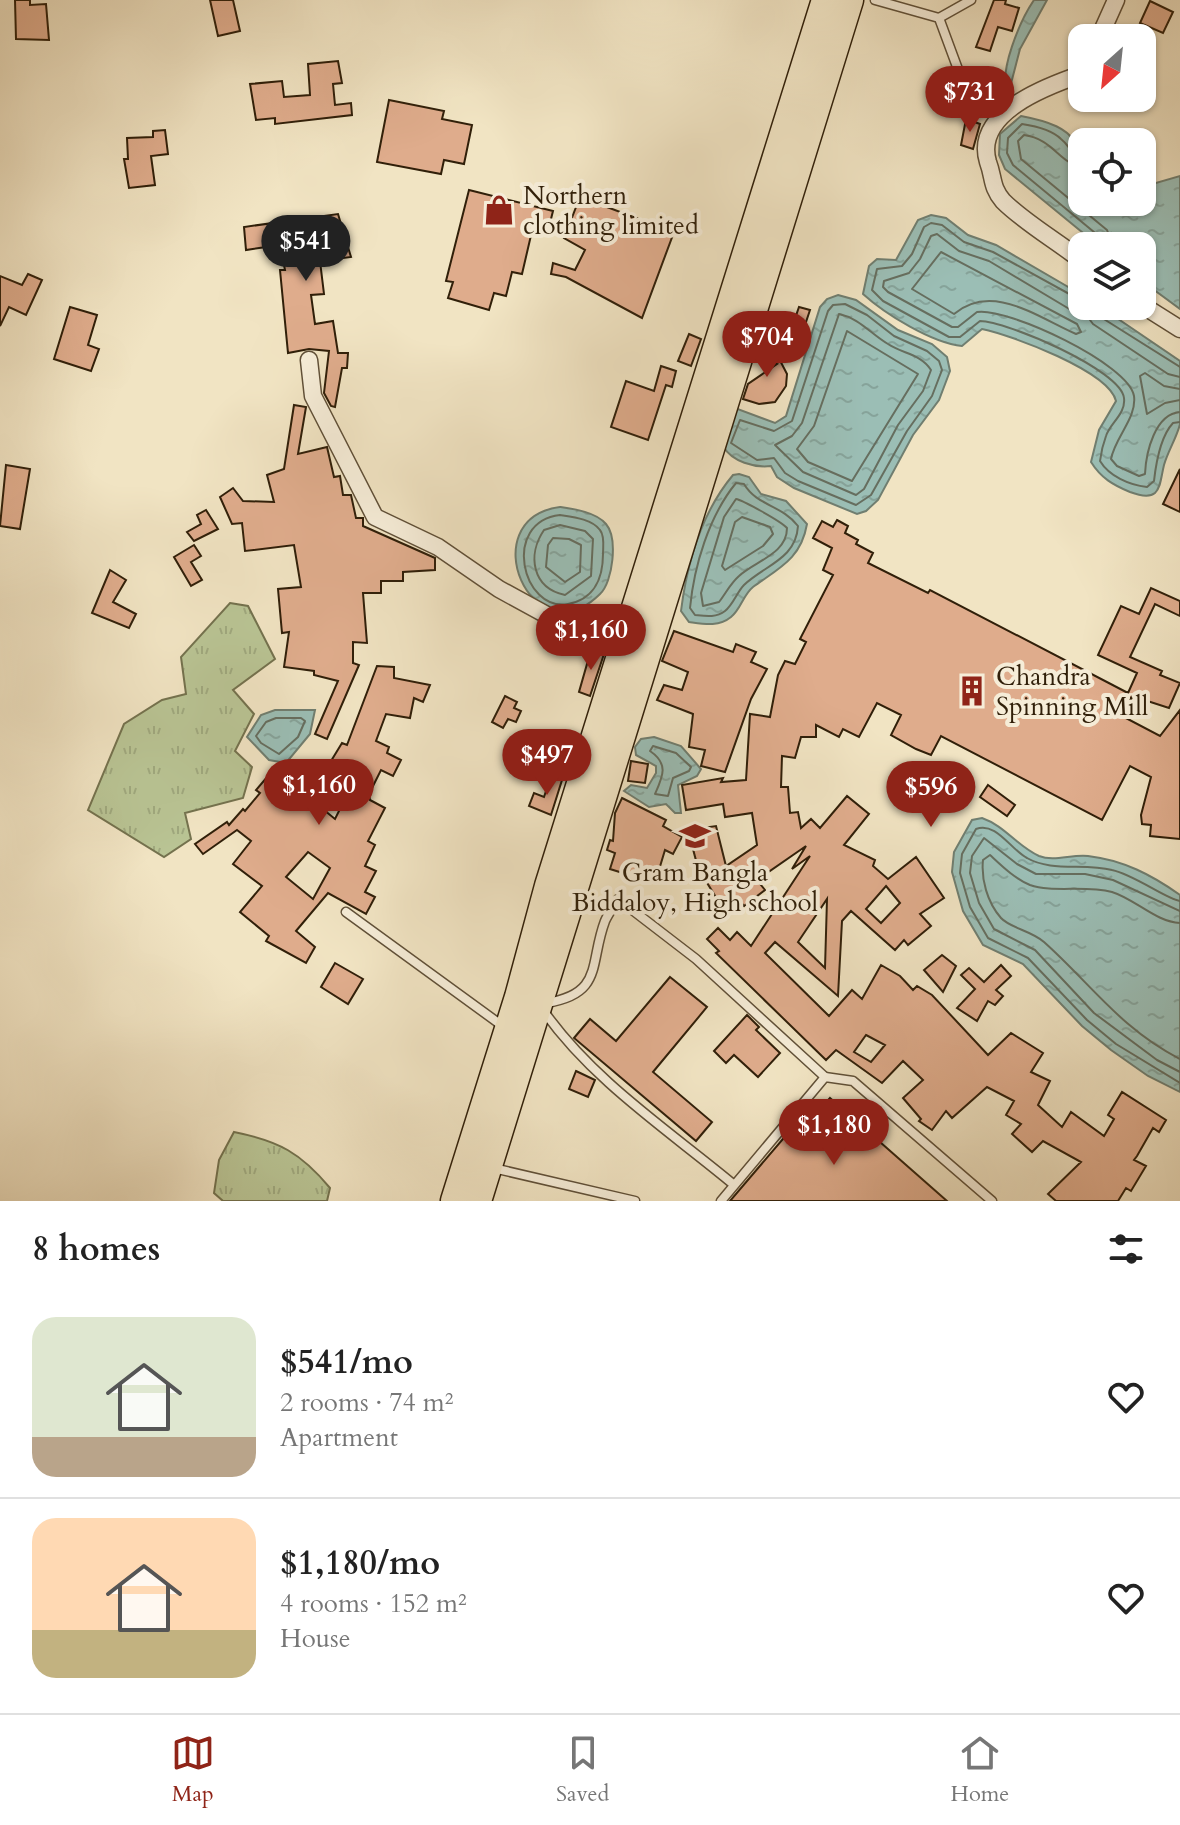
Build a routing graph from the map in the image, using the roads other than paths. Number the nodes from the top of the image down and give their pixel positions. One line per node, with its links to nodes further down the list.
1 (826, 0): 15 (highway)
2 (849, 0): 17 (highway)
3 (875, 0): 6 (lane)
4 (971, 0): 6 (lane)
5 (1116, 0): 7 (street)
6 (939, 18): 9 (lane)
7 (1105, 24)
8 (1068, 78): 10 (street)
9 (966, 91): 10 (street)
10 (1009, 109): 11 (street)
11 (1068, 250)
12 (1156, 314): 13 (street)
13 (1180, 329)
14 (309, 360): 15 (street)
15 (623, 649): 18 (highway)
16 (346, 912): 18 (lane)
17 (539, 1005): 19 (lane); 20 (highway); 21 (lane)
18 (508, 1029): 22 (highway)
19 (825, 1077): 21 (lane); 26 (lane)
20 (488, 1167): 23 (highway); 24 (lane)
21 (733, 1184): 25 (lane)
22 (455, 1201)
23 (477, 1201)
24 (635, 1201)
25 (721, 1201)
26 (992, 1201)

